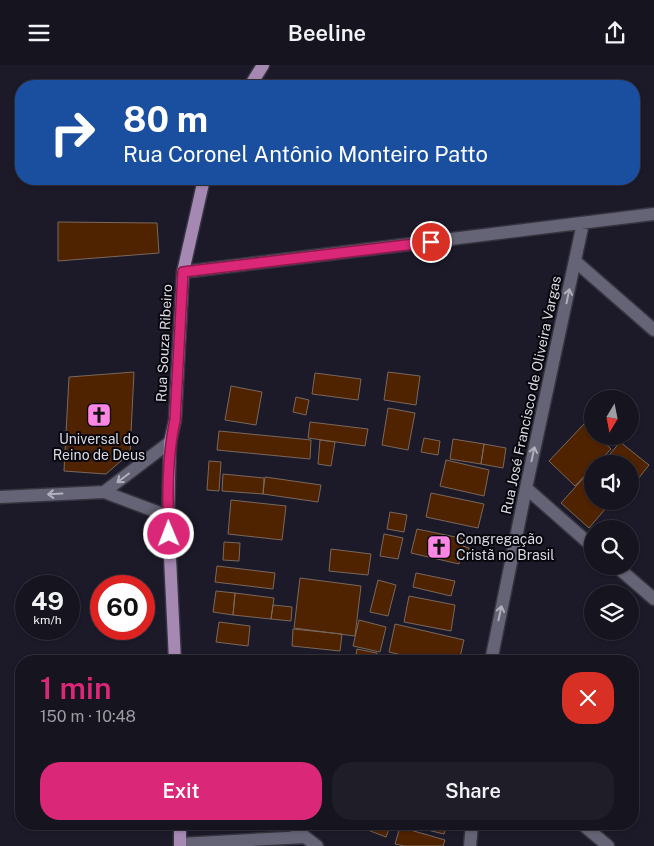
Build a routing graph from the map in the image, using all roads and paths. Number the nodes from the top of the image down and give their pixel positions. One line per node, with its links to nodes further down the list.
1 (263, 65): 2 (main road)
2 (254, 80)
3 (203, 185): 7 (main road, Rua Souza Ribeiro)
4 (654, 214): 5 (street)
5 (583, 223): 6 (street, Rua José Francisco de Oliveira Vargas); 7 (street)
6 (575, 261): 8 (street); 10 (street, Rua José Francisco de Oliveira Vargas, one-way to 6)
7 (183, 272): 9 (main road, Rua Souza Ribeiro)
8 (654, 330)
9 (170, 442): 11 (street, one-way to 11); 13 (main road, Rua Souza Ribeiro)
10 (526, 488): 14 (street); 18 (street, Rua José Francisco de Oliveira Vargas, one-way to 10)
11 (104, 492): 12 (street, one-way to 12); 13 (street)
12 (0, 497)
13 (168, 516): 17 (main road, Rua Souza Ribeiro)
14 (584, 539)
15 (626, 575): 16 (street)
16 (654, 599)
17 (175, 655)
18 (491, 655)
19 (180, 830): 24 (main road)
20 (298, 830): 23 (street)
21 (471, 830): 26 (street)
22 (589, 830): 27 (street)
23 (305, 837): 24 (street); 25 (street)
24 (180, 845)
25 (317, 846)
26 (470, 846)
27 (608, 846)

